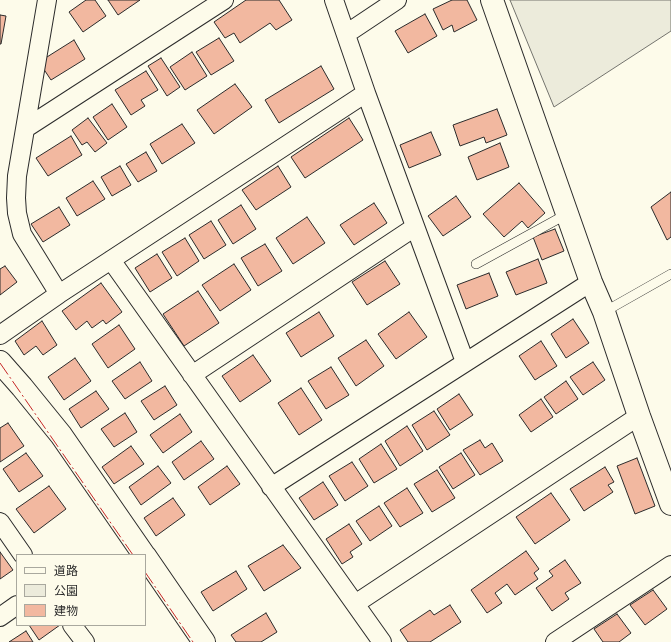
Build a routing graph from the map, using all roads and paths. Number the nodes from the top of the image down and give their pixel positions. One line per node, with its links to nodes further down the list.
1 (47, 0): 8 (street)
2 (224, 0): 8 (street)
3 (334, 0): 6 (street)
4 (397, 0): 6 (street)
5 (492, 0): 9 (street)
6 (346, 34): 7 (street)
7 (366, 93): 10 (street); 11 (street)
8 (26, 128): 15 (street)
9 (567, 214): 12 (lane); 14 (street)
10 (415, 227): 19 (street); 20 (street)
11 (111, 260): 15 (street); 20 (street)
12 (476, 264)
13 (671, 274): 16 (lane)
14 (591, 282): 16 (street); 19 (street)
15 (59, 294): 17 (street)
16 (604, 312): 21 (street)
17 (0, 335)
18 (0, 362): 26 (street)
19 (465, 362): 22 (street)
20 (192, 375): 22 (street)
21 (639, 416): 23 (street); 29 (street)
22 (271, 487): 29 (street)
23 (671, 504)
24 (0, 522): 25 (street)
25 (22, 554)
26 (144, 554)
27 (146, 557): 35 (street)
28 (671, 565): 33 (street)
29 (355, 604): 36 (street)
30 (16, 606): 31 (street)
31 (0, 616)
32 (73, 626): 34 (street)
33 (561, 640)
34 (85, 642)
35 (204, 642)
36 (382, 642)

